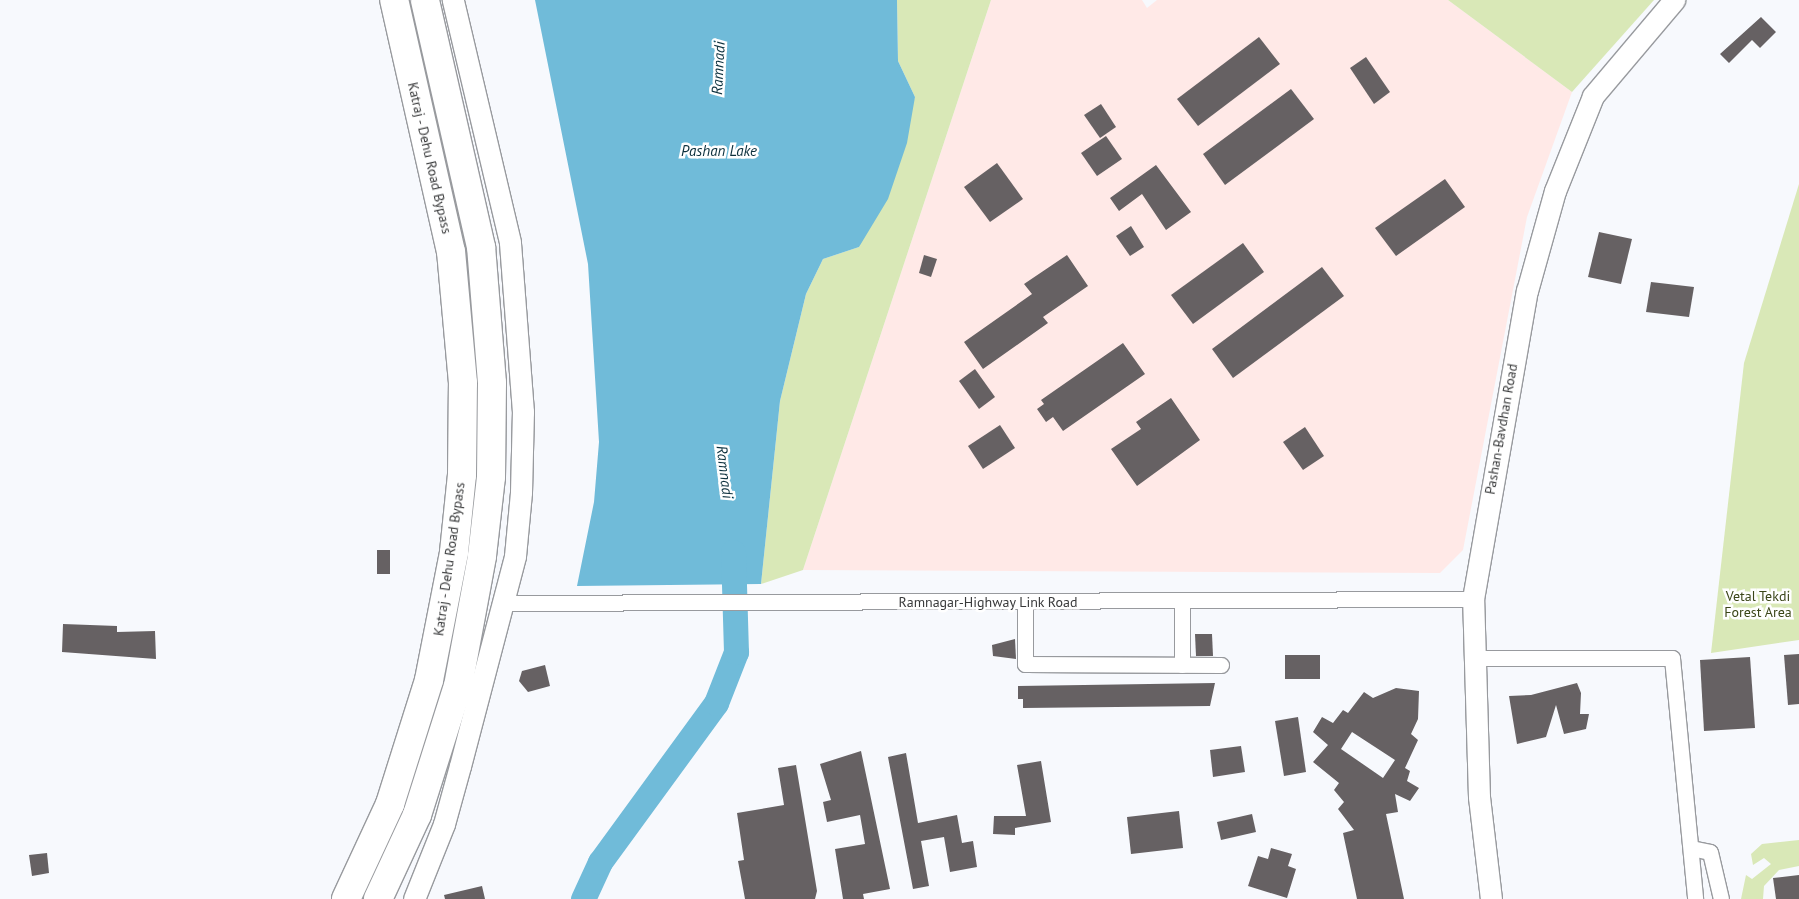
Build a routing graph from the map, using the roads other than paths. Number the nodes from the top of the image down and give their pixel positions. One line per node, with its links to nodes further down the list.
1 (394, 0): 13 (highway, Katraj - Dehu Road Bypass)
2 (425, 0): 14 (highway)
3 (453, 0): 8 (main road)
4 (1674, 0): 5 (main road, Pashan-Bavdhan Road)
5 (1473, 599): 6 (street, Ramnagar-Highway Link Road); 9 (main road, Pashan-Bavdhan Road)
6 (1182, 600): 7 (street, Ramnagar-Highway Link Road); 10 (street)
7 (1025, 602): 8 (street, Ramnagar-Highway Link Road); 10 (street)
8 (503, 603): 15 (main road)
9 (1475, 658): 12 (street); 16 (main road, Pashan-Bavdhan Road)
10 (1182, 665): 11 (street)
11 (1220, 665)
12 (1691, 848): 17 (street); 18 (street)
13 (346, 899)
14 (378, 899)
15 (414, 899)
16 (1490, 899)
17 (1696, 899)
18 (1721, 899)

